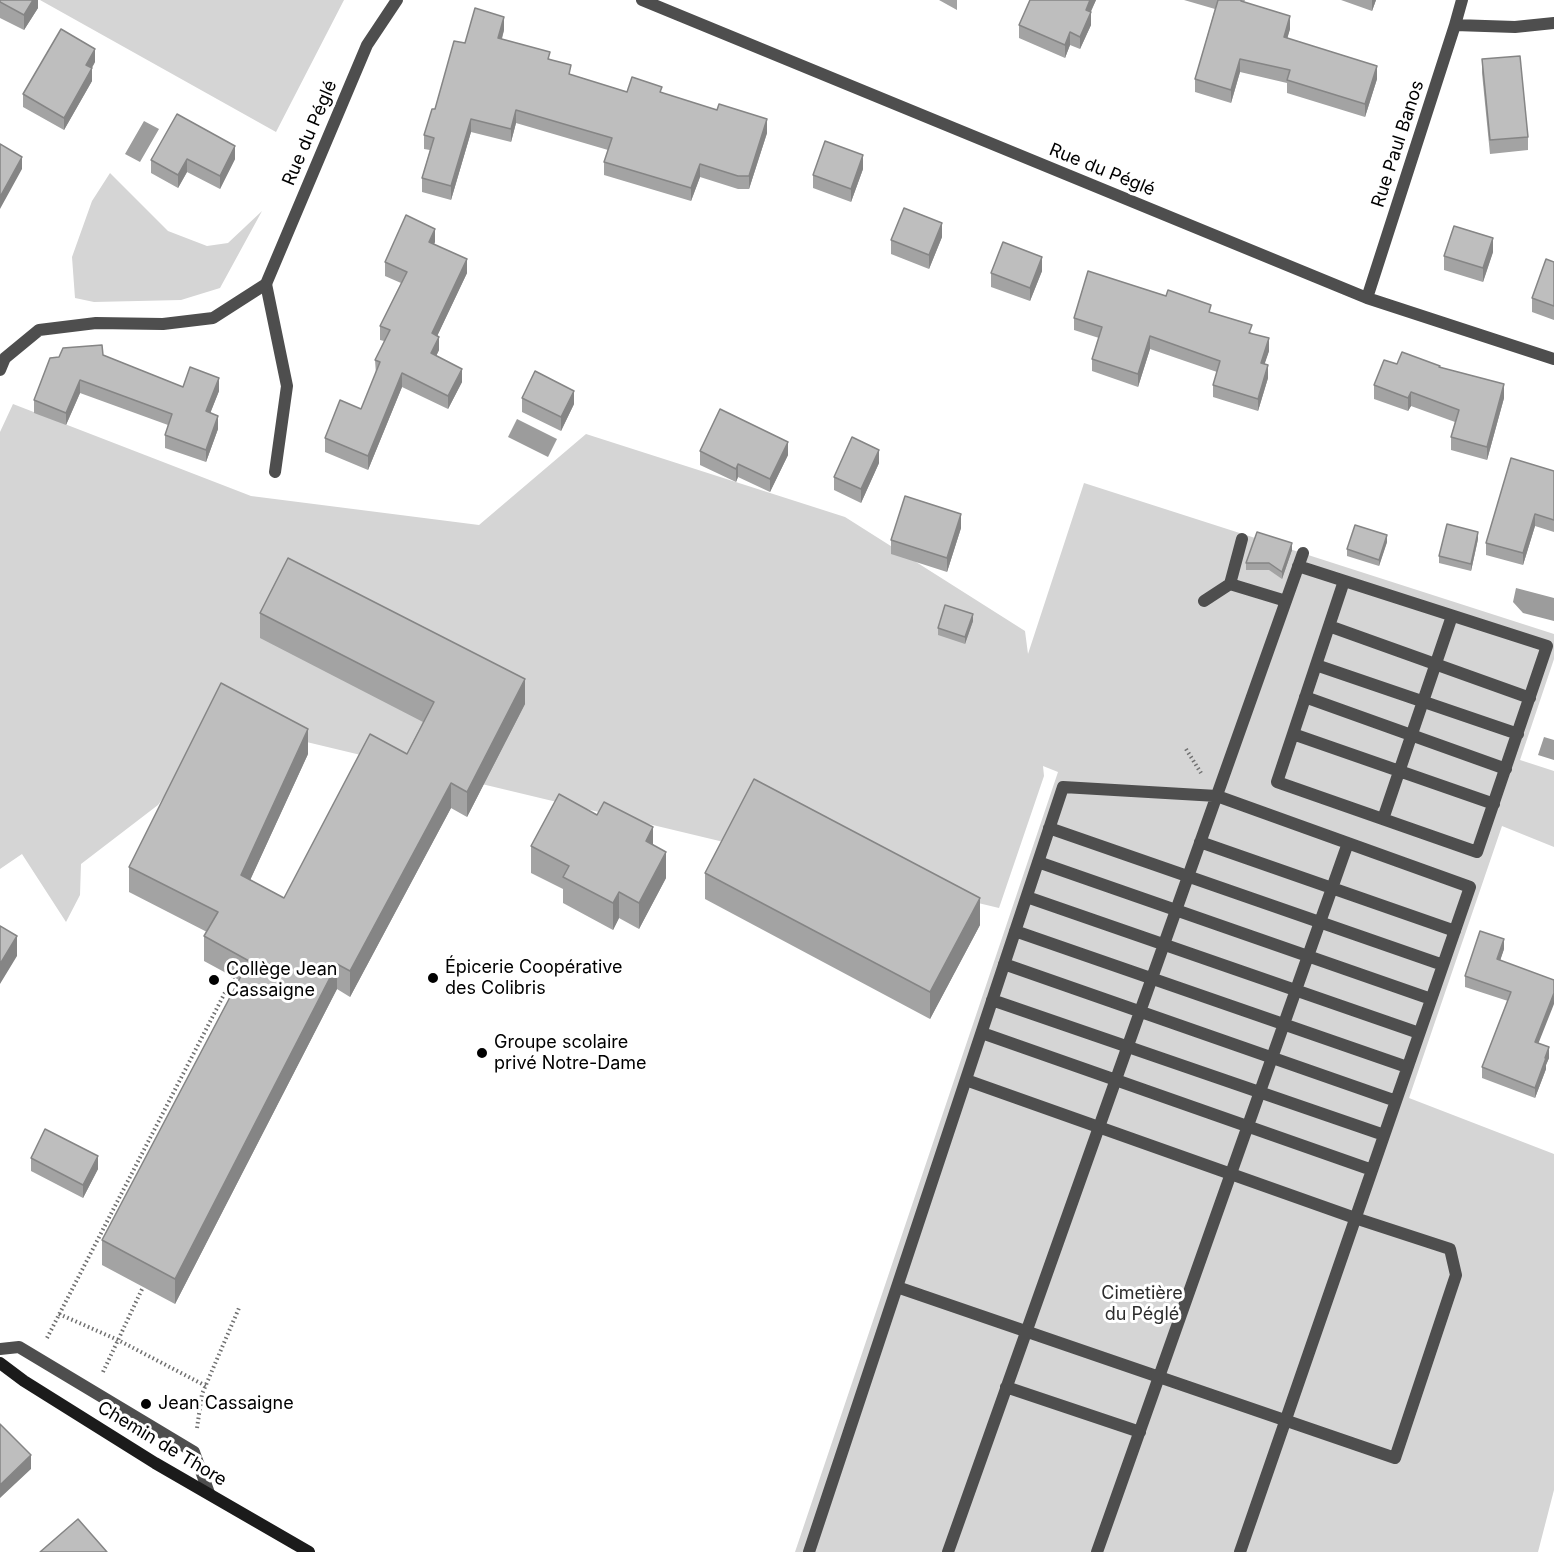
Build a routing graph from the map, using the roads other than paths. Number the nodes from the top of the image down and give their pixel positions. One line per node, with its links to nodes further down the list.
1 (397, 0): 6 (street, Rue du Péglé)
2 (642, 0): 7 (street, Rue du Péglé)
3 (1462, 0): 5 (street, Rue Paul Banos)
4 (1554, 23): 5 (street)
5 (1455, 25): 7 (street, Rue Paul Banos)
6 (266, 284): 9 (street); 10 (street)
7 (1367, 298): 8 (street, Rue du Péglé)
8 (1554, 359)
9 (0, 370)
10 (275, 472)
11 (1242, 539): 15 (street)
12 (1303, 553): 13 (street)
13 (1298, 566): 14 (street); 17 (street)
14 (1344, 581): 18 (street); 19 (street)
15 (1230, 584): 16 (street); 17 (street)
16 (1204, 601)
17 (1286, 601): 30 (street)
18 (1452, 616): 20 (street); 23 (street)
19 (1329, 626): 20 (street); 21 (street)
20 (1435, 664): 23 (street); 24 (street)
21 (1316, 665): 22 (street); 24 (street)
22 (1305, 697): 25 (street); 27 (street)
23 (1530, 698): 26 (street)
24 (1423, 702): 26 (street); 27 (street)
25 (1293, 734): 29 (street); 32 (street)
26 (1518, 734): 28 (street)
27 (1411, 735): 28 (street); 29 (street)
28 (1506, 769): 31 (street)
29 (1399, 771): 31 (street); 32 (street)
30 (1217, 796): 33 (street); 34 (street); 35 (street)
31 (1494, 804): 32 (street)
32 (1383, 819)
33 (1049, 828): 36 (street); 37 (street)
34 (1200, 842): 37 (street); 38 (street)
35 (1348, 843): 38 (street); 43 (street)
36 (1038, 862): 39 (street); 40 (street)
37 (1188, 876): 40 (street); 41 (street)
38 (1333, 888): 41 (street); 43 (street)
39 (1027, 897): 42 (street); 44 (street)
40 (1176, 910): 44 (street); 45 (street)
41 (1321, 922): 45 (street); 47 (street)
42 (1015, 931): 46 (street); 48 (street)
43 (1455, 931): 47 (street)
44 (1164, 945): 48 (street); 49 (street)
45 (1308, 956): 49 (street); 50 (street)
46 (1004, 964): 51 (street); 52 (street)
47 (1443, 965): 50 (street)
48 (1152, 978): 52 (street); 53 (street)
49 (1296, 990): 53 (street); 55 (street)
50 (1431, 999): 55 (street)
51 (992, 1000): 54 (street); 56 (street)
52 (1140, 1012): 56 (street); 57 (street)
53 (1284, 1024): 57 (street); 58 (street)
54 (982, 1032): 59 (street); 60 (street)
55 (1419, 1033): 58 (street)
56 (1127, 1047): 60 (street); 61 (street)
57 (1272, 1058): 61 (street); 62 (street)
58 (1407, 1067): 62 (street)
59 (966, 1080): 64 (street); 69 (street)
60 (1116, 1080): 63 (street); 64 (street)
61 (1260, 1093): 63 (street); 65 (street)
62 (1396, 1101): 65 (street)
63 (1248, 1126): 66 (street); 67 (street)
64 (1099, 1127): 67 (street); 70 (street)
65 (1384, 1136): 66 (street)
66 (1372, 1170): 68 (street)
67 (1231, 1174): 68 (street); 73 (street)
68 (1355, 1218): 75 (street); 75 (street)
69 (897, 1287): 70 (street); 79 (street)
70 (1026, 1331): 73 (street); 74 (street)
71 (0, 1349): 77 (street)
72 (0, 1363): 77 (street, Chemin de Thore)
73 (1159, 1377): 75 (street); 76 (street)
74 (1006, 1387): 76 (street); 80 (street)
75 (1285, 1420): 82 (street)
76 (1140, 1432): 81 (street)
77 (209, 1493): 78 (street, Chemin de Thore)
78 (309, 1552)
79 (809, 1552)
80 (948, 1552)
81 (1097, 1552)
82 (1240, 1552)

